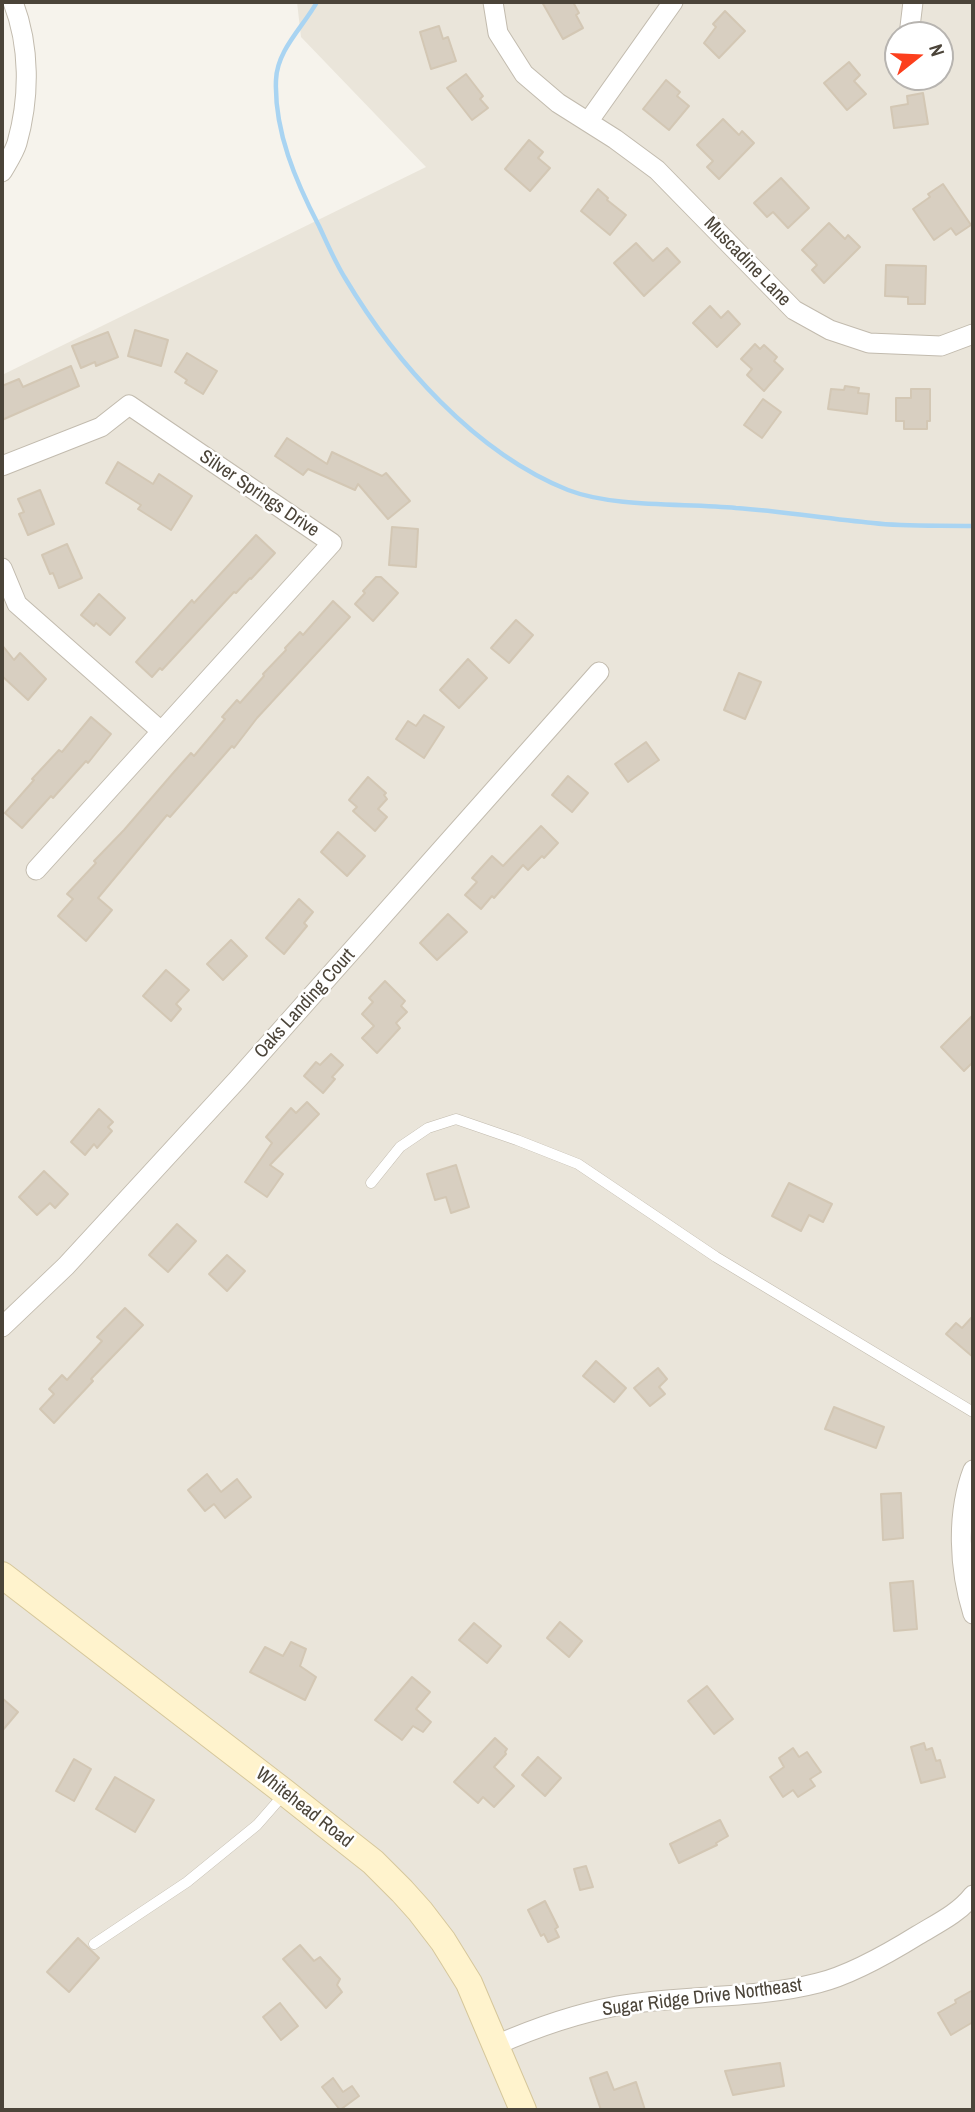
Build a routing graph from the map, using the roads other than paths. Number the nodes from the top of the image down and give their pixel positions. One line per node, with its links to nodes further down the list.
1 (13, 2): 7 (street)
2 (493, 2): 6 (street, Muscadine Lane)
3 (673, 2): 6 (street)
4 (913, 2): 5 (street)
5 (911, 21)
6 (588, 122): 8 (street, Muscadine Lane)
7 (2, 172)
8 (973, 334)
9 (2, 467): 12 (street, Silver Springs Drive)
10 (2, 568): 12 (street)
11 (599, 672): 15 (street, Oaks Landing Court)
12 (161, 731): 13 (street, Silver Springs Drive)
13 (36, 870)
14 (371, 1183): 16 (lane)
15 (2, 1327)
16 (973, 1412)
17 (973, 1470): 19 (street)
18 (2, 1575): 20 (street, Whitehead Road)
19 (973, 1614)
20 (283, 1791): 22 (lane); 23 (street, Whitehead Road)
21 (973, 1895): 23 (street, Sugar Ridge Drive Northeast)
22 (94, 1944)
23 (496, 2045): 24 (street, Whitehead Road)
24 (523, 2110)

